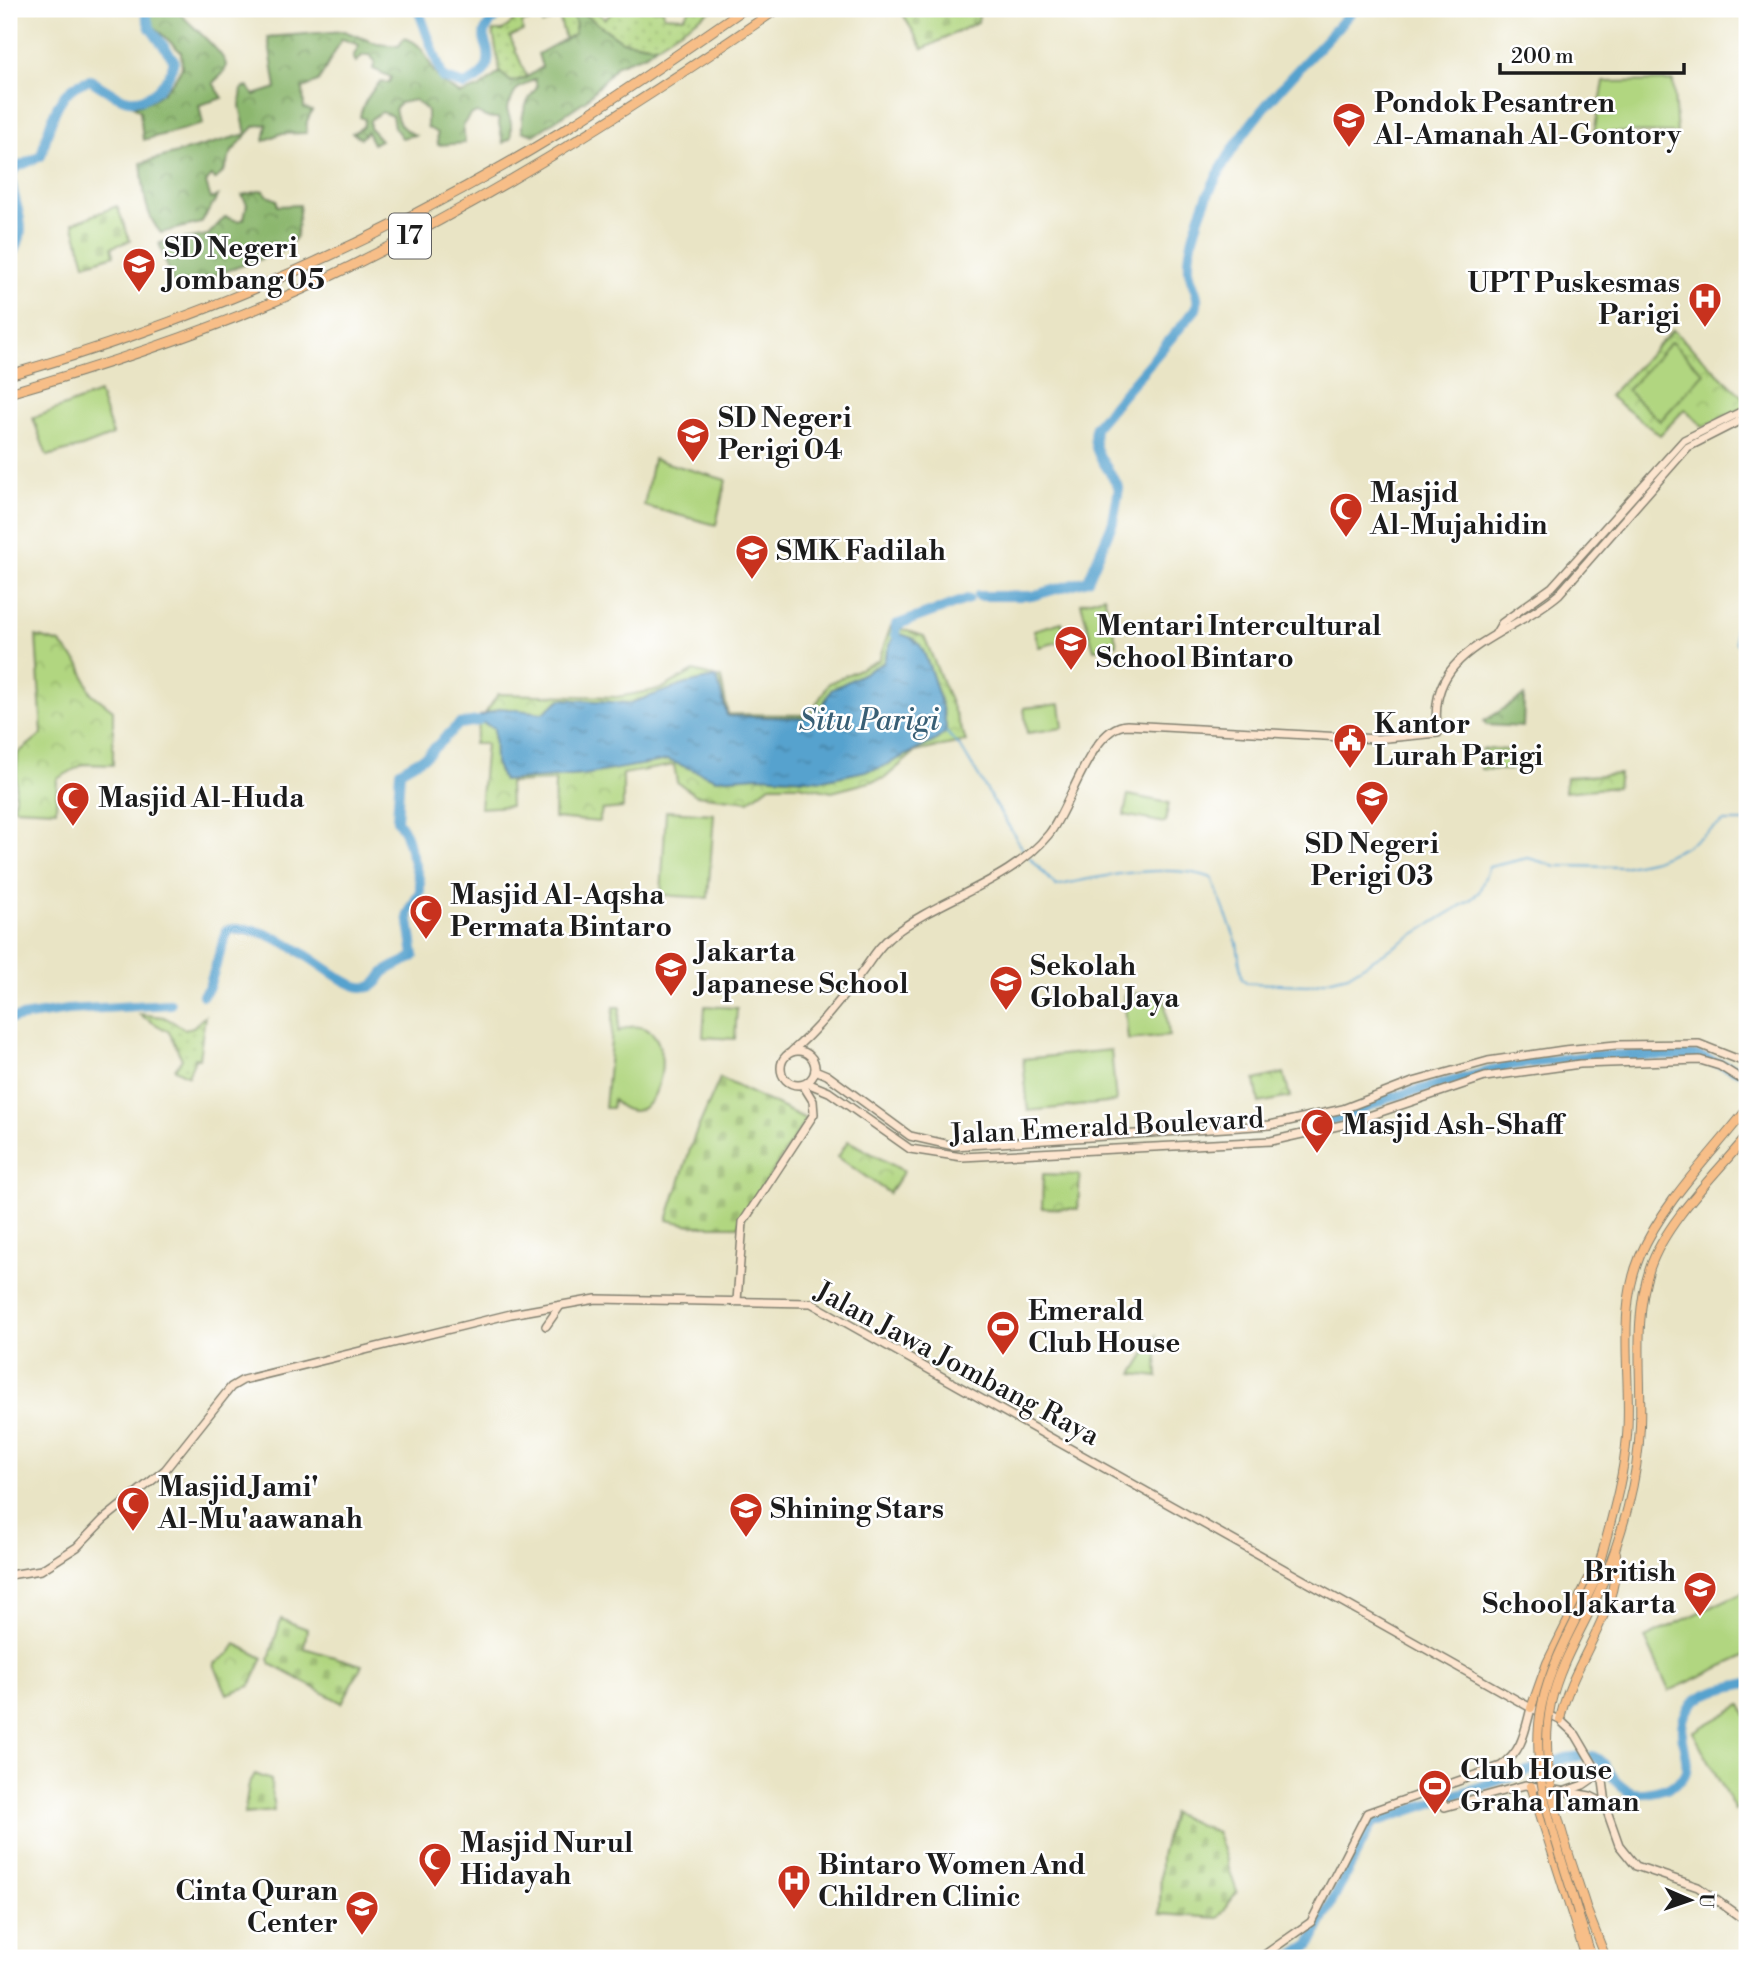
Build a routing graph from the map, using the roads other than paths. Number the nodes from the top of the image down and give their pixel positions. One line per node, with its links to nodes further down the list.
1 (744, 9): 3 (highway, 17)
2 (777, 9): 4 (highway, 17)
3 (9, 375)
4 (9, 393)
5 (1747, 409): 7 (main road)
6 (1747, 417): 7 (main road)
7 (1632, 502): 8 (main road)
8 (1435, 715): 9 (main road); 9 (main road)
9 (1427, 735): 10 (main road)
10 (812, 1034): 11 (main road); 13 (main road)
11 (792, 1051): 13 (main road); 18 (main road)
12 (1619, 1053): 14 (main road, Jalan Emerald Boulevard); 16 (main road, Jalan Emerald Boulevard); 17 (main road, Jalan Emerald Boulevard); 19 (main road, Jalan Emerald Boulevard)
13 (811, 1058): 15 (main road)
14 (1747, 1063)
15 (815, 1070): 16 (main road, Jalan Emerald Boulevard); 18 (main road)
16 (827, 1075): 19 (main road)
17 (1747, 1081)
18 (805, 1084): 19 (main road, Jalan Emerald Boulevard); 20 (main road)
19 (822, 1088): 20 (main road)
20 (813, 1101): 27 (main road)
21 (1747, 1109): 23 (main road)
22 (1747, 1136): 24 (main road)
23 (1694, 1175): 24 (main road); 25 (main road)
24 (1705, 1187): 26 (main road)
25 (1682, 1191): 26 (main road); 31 (main road)
26 (1695, 1200): 30 (main road)
27 (737, 1301): 28 (main road, Jalan Jawa Jombang Raya); 34 (main road, Jalan Jawa Jombang Raya)
28 (560, 1306): 29 (main road); 32 (main road, Jalan Jawa Jombang Raya)
29 (546, 1326)
30 (1616, 1550): 33 (main road); 35 (main road)
31 (1602, 1552): 33 (main road); 34 (main road)
32 (9, 1575)
33 (1598, 1583): 41 (main road, bridge)
34 (1531, 1708): 35 (main road, Jalan Jawa Jombang Raya); 38 (main road)
35 (1560, 1720): 36 (main road)
36 (1599, 1774): 39 (main road); 40 (main road)
37 (1531, 1786): 38 (main road); 39 (main road); 44 (main road)
38 (1437, 1791): 43 (main road)
39 (1562, 1792): 40 (main road)
40 (1606, 1804): 42 (main road)
41 (1582, 1911): 45 (main road); 46 (main road)
42 (1747, 1922)
43 (1260, 1958)
44 (1586, 1958)
45 (1592, 1958)
46 (1606, 1958)

